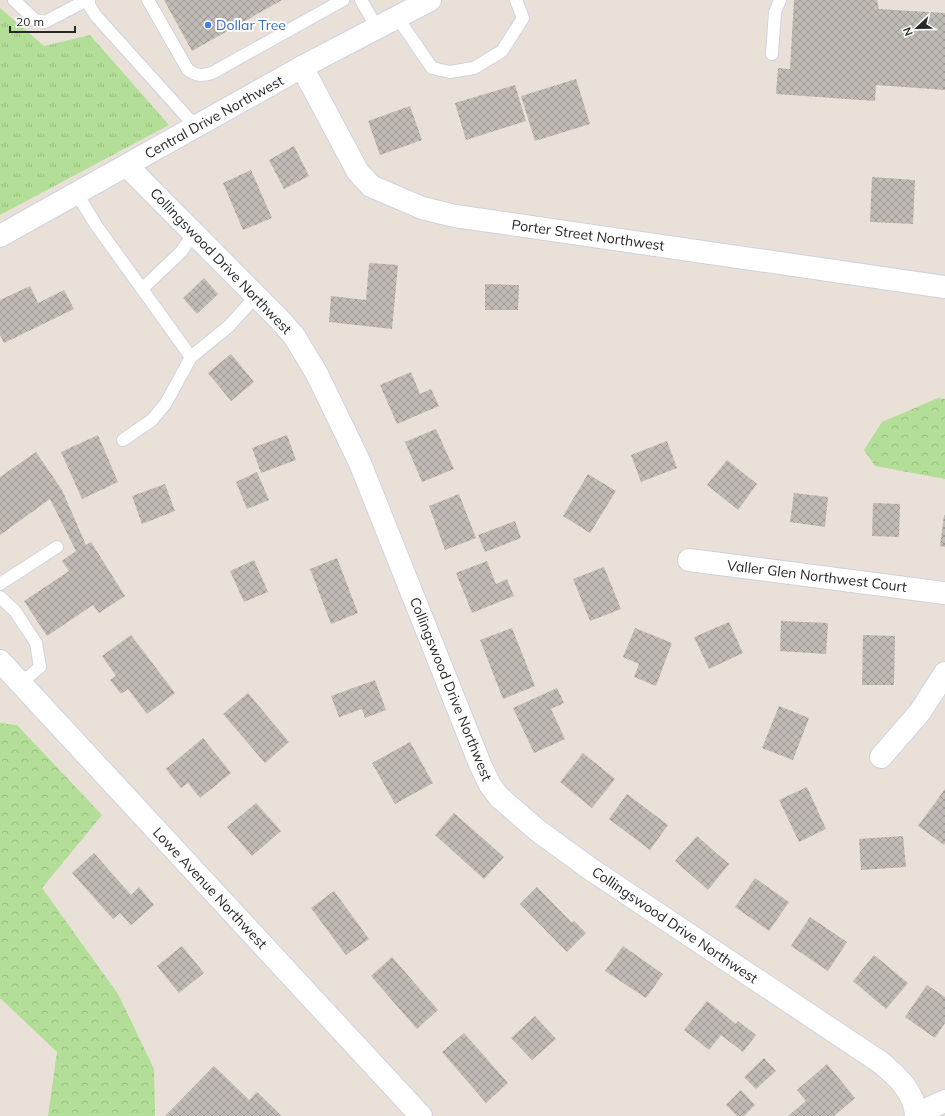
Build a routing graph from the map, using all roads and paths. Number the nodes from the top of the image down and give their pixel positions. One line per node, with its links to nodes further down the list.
1 (14, 0): 2 (lane)
2 (88, 0): 13 (lane)
3 (148, 0): 4 (lane)
4 (343, 0)
5 (361, 0): 10 (lane)
6 (430, 0): 9 (street, Central Drive Northwest)
7 (516, 0): 9 (lane)
8 (780, 0): 11 (lane)
9 (397, 17): 10 (street, Central Drive Northwest)
10 (377, 28): 12 (street, Central Drive Northwest)
11 (772, 54)
12 (302, 67): 13 (street, Central Drive Northwest); 18 (street, Porter Street Northwest)
13 (196, 127): 14 (street, Central Drive Northwest)
14 (127, 166): 15 (street, Central Drive Northwest); 16 (street, Collingswood Drive Northwest)
15 (77, 194): 17 (street, Central Drive Northwest); 19 (lane)
16 (194, 233): 19 (lane); 20 (street, Collingswood Drive Northwest)
17 (0, 236)
18 (945, 287)
19 (143, 288): 21 (lane)
20 (256, 296): 21 (lane); 33 (street, Collingswood Drive Northwest)
21 (191, 357): 22 (lane)
22 (123, 440)
23 (57, 547): 25 (lane)
24 (689, 560): 26 (street, Valler Glen Northwest Court)
25 (0, 584)
26 (945, 593)
27 (0, 598): 30 (lane)
28 (0, 661): 30 (street, Lowe Avenue Northwest)
29 (945, 673): 31 (street)
30 (21, 683): 34 (street, Lowe Avenue Northwest)
31 (881, 757)
32 (945, 1101): 33 (street)
33 (916, 1115)
34 (421, 1116)

